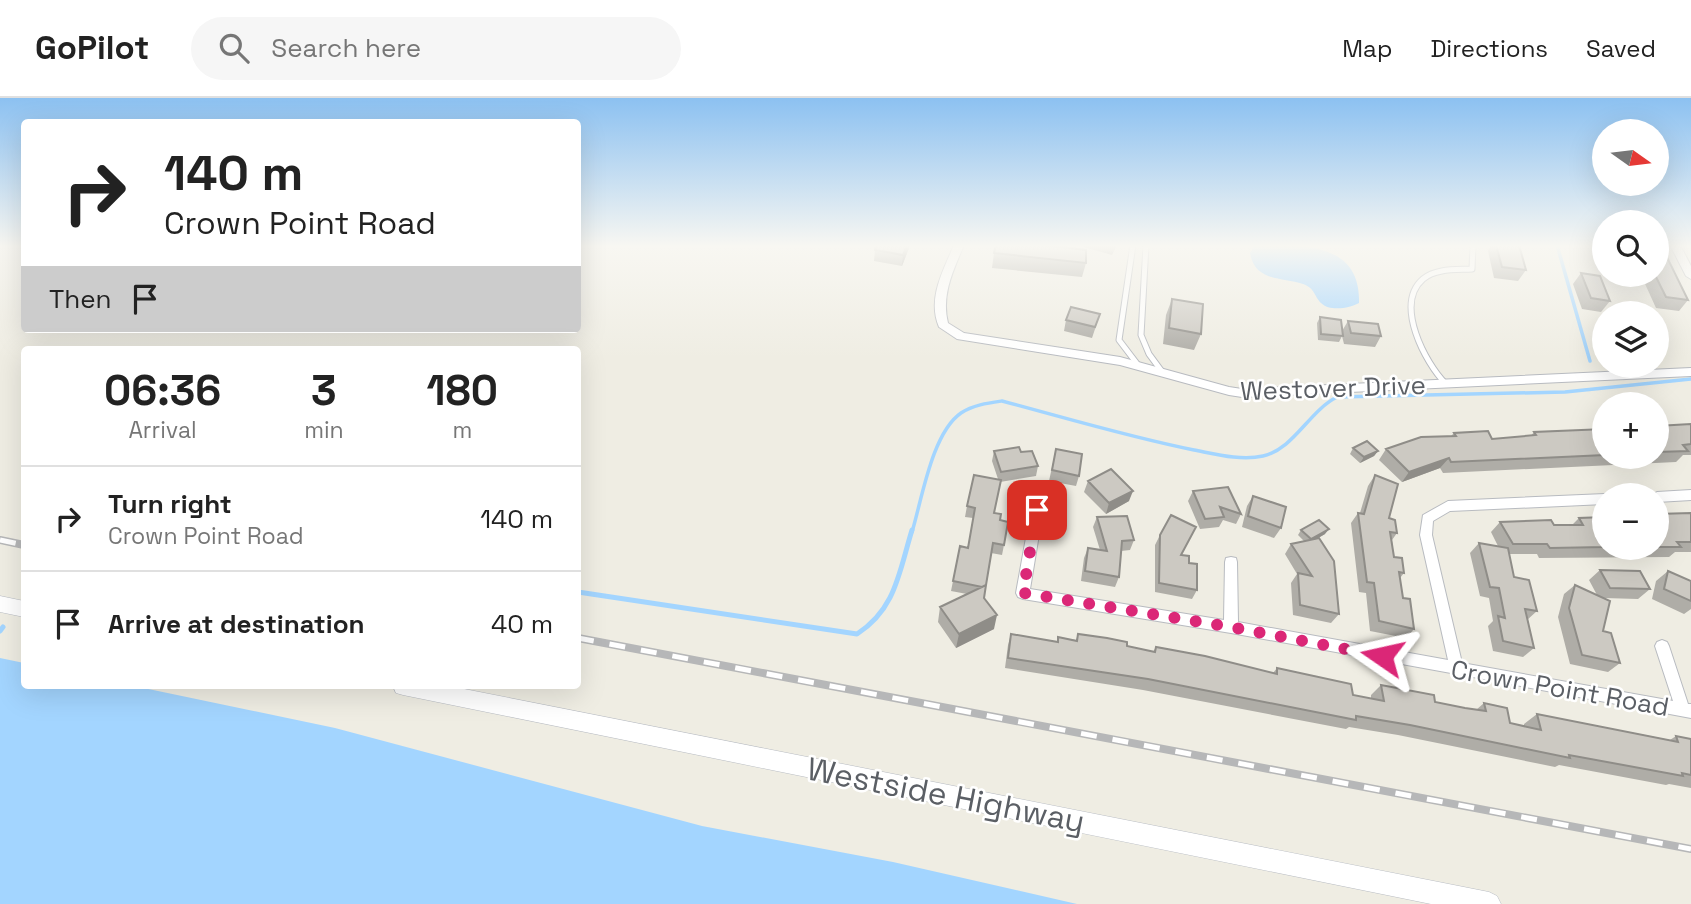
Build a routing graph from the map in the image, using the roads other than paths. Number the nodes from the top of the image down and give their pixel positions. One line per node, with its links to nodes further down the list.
1 (944, 283): 5 (street, Westover Drive)
2 (1128, 283): 5 (lane)
3 (1144, 283): 7 (lane)
4 (1421, 283): 8 (lane)
5 (1138, 365): 7 (street, Westover Drive)
6 (1691, 372): 8 (street, Westover Drive)
7 (1163, 373): 8 (street, Westover Drive)
8 (1446, 384)
9 (1691, 495): 10 (street)
10 (1669, 496)
11 (1592, 500): 18 (street)
12 (1037, 510): 16 (street, Crown Point Road)
13 (1231, 562): 16 (street)
14 (0, 604): 15 (main road)
15 (21, 608)
16 (1231, 627): 18 (street, Crown Point Road)
17 (1662, 646): 20 (street, Crown Point Road)
18 (1457, 671): 20 (street, Crown Point Road)
19 (418, 689): 21 (main road, Westside Highway)
20 (1687, 710)
21 (1489, 904)

